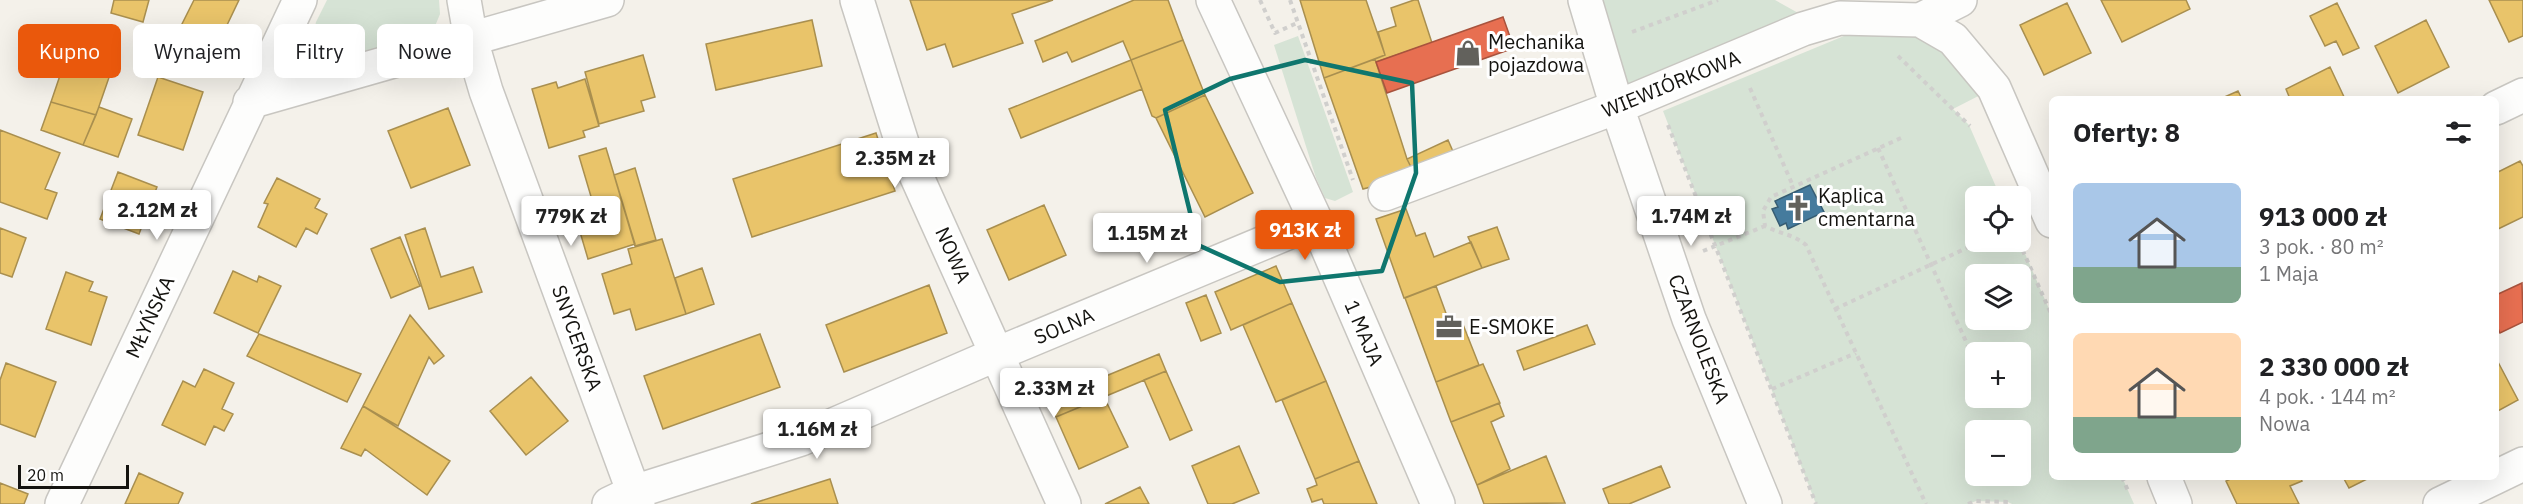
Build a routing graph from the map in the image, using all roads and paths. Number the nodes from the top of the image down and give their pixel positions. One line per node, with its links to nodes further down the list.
1 (300, 0): 21 (street, MŁYŃSKA)
2 (464, 0): 13 (street, SNYCERSKA)
3 (607, 0): 14 (street)
4 (857, 0): 42 (street, NOWA)
5 (1212, 0): 31 (street, 1 MAJA)
6 (1260, 0): 12 (path)
7 (1290, 0): 12 (path)
8 (1585, 0): 15 (street, CZARNOLESKA)
9 (1718, 0): 15 (path)
10 (1960, 0): 11 (street, WIEWIÓRKOWA)
11 (1920, 20): 22 (street, WIEWIÓRKOWA); 30 (street)
12 (1298, 23): 29 (path)
13 (468, 24)
14 (473, 39)
15 (1598, 44): 22 (street, CZARNOLESKA)
16 (473, 47): 50 (street, SNYCERSKA)
17 (1892, 51): 25 (path)
18 (377, 66): 21 (street)
19 (1749, 87): 28 (path)
20 (2523, 95): 23 (street)
21 (250, 102): 51 (street, MŁYŃSKA)
22 (1617, 107): 29 (street, WIEWIÓRKOWA); 37 (street, CZARNOLESKA)
23 (2499, 107)
24 (1667, 122): 33 (path)
25 (1973, 135)
26 (1901, 138): 27 (path)
27 (1878, 148): 28 (path); 36 (path)
28 (1793, 186): 32 (path)
29 (1371, 193)
30 (2049, 214)
31 (1316, 221): 42 (street, SOLNA); 53 (street, 1 MAJA)
32 (1765, 226): 33 (path); 38 (path)
33 (1715, 244): 37 (path); 43 (path)
34 (1965, 250): 36 (path)
35 (2023, 252): 39 (path)
36 (1931, 265): 38 (path); 40 (path)
37 (1671, 268): 54 (street, CZARNOLESKA)
38 (1835, 309): 41 (path)
39 (2049, 309)
40 (1966, 342)
41 (1856, 352): 43 (path); 56 (path)
42 (997, 354): 50 (street, SOLNA); 52 (street, NOWA)
43 (1772, 389): 55 (path)
44 (2523, 464): 45 (street)
45 (2499, 476)
46 (2123, 480): 49 (path)
47 (2165, 480): 59 (street)
48 (2490, 480): 60 (street)
49 (2130, 495)
50 (627, 500)
51 (62, 504)
52 (1064, 504)
53 (1438, 504)
54 (1765, 504)
55 (1816, 504)
56 (1926, 504)
57 (1968, 504): 58 (path)
58 (2012, 504)
59 (2175, 504)
60 (2440, 504)

